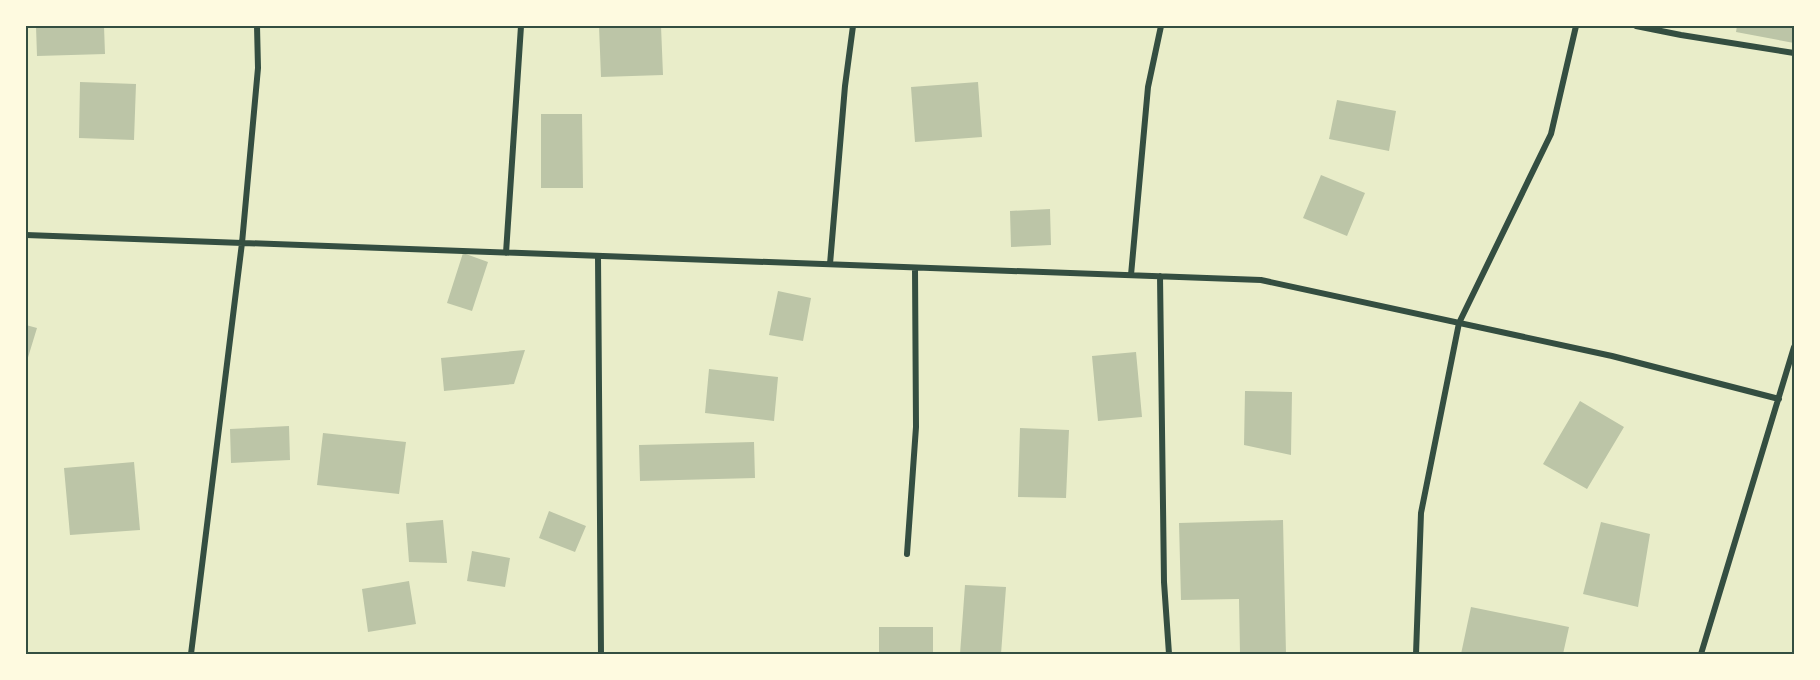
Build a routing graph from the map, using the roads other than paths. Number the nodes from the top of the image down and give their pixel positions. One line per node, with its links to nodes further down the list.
1 (257, 26): 9 (street)
2 (521, 26): 10 (street)
3 (853, 26): 12 (street)
4 (1161, 26): 14 (street)
5 (1576, 26): 16 (street)
6 (1636, 26): 7 (street)
7 (1794, 53)
8 (26, 235): 9 (street)
9 (242, 243): 10 (street); 20 (street)
10 (506, 253): 11 (street)
11 (598, 256): 12 (street); 21 (street)
12 (830, 264): 13 (street)
13 (915, 267): 14 (street); 19 (street)
14 (1131, 275): 15 (street)
15 (1160, 276): 16 (street); 22 (street)
16 (1459, 323): 18 (street); 23 (street)
17 (1794, 347): 18 (street)
18 (1779, 399): 24 (street)
19 (907, 554)
20 (191, 654)
21 (601, 654)
22 (1169, 654)
23 (1416, 654)
24 (1701, 654)

